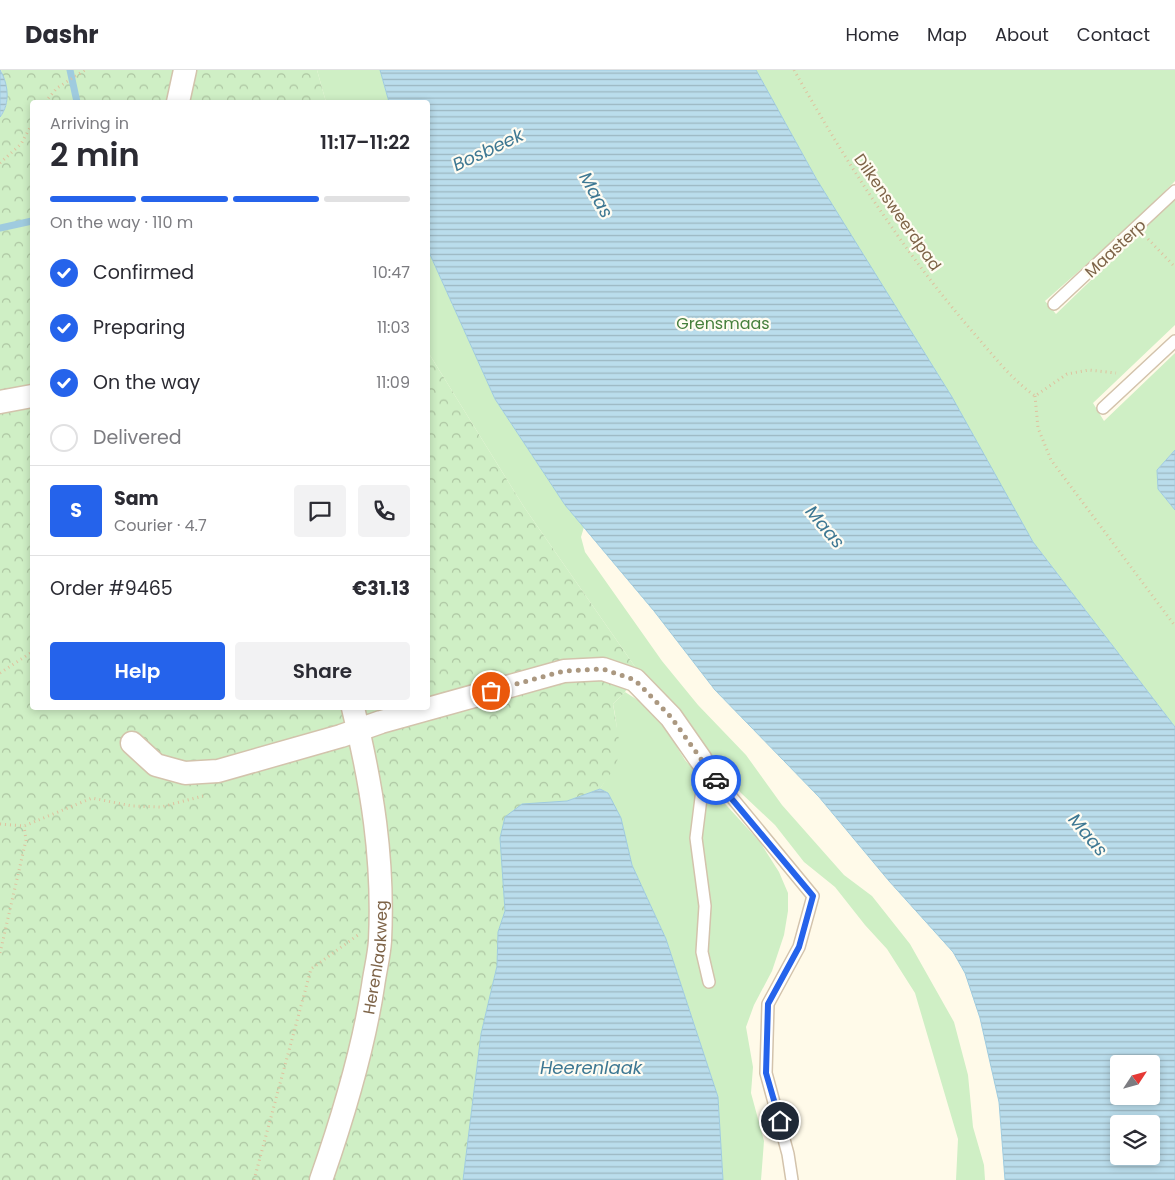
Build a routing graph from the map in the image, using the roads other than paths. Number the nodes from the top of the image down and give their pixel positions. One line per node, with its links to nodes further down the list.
1 (185, 70): 2 (street)
2 (178, 100)
3 (1175, 191): 4 (lane, Maasterp)
4 (1054, 304)
5 (1175, 341): 8 (lane)
6 (30, 396): 7 (street)
7 (0, 402)
8 (1103, 408)
9 (430, 708): 14 (street)
10 (353, 710): 12 (street, Herenlaakweg)
11 (424, 710): 12 (street)
12 (358, 730): 13 (street); 17 (street, Herenlaakweg)
13 (132, 744)
14 (701, 760): 15 (lane)
15 (715, 779): 16 (lane); 18 (lane)
16 (709, 982)
17 (321, 1180)
18 (792, 1180)

